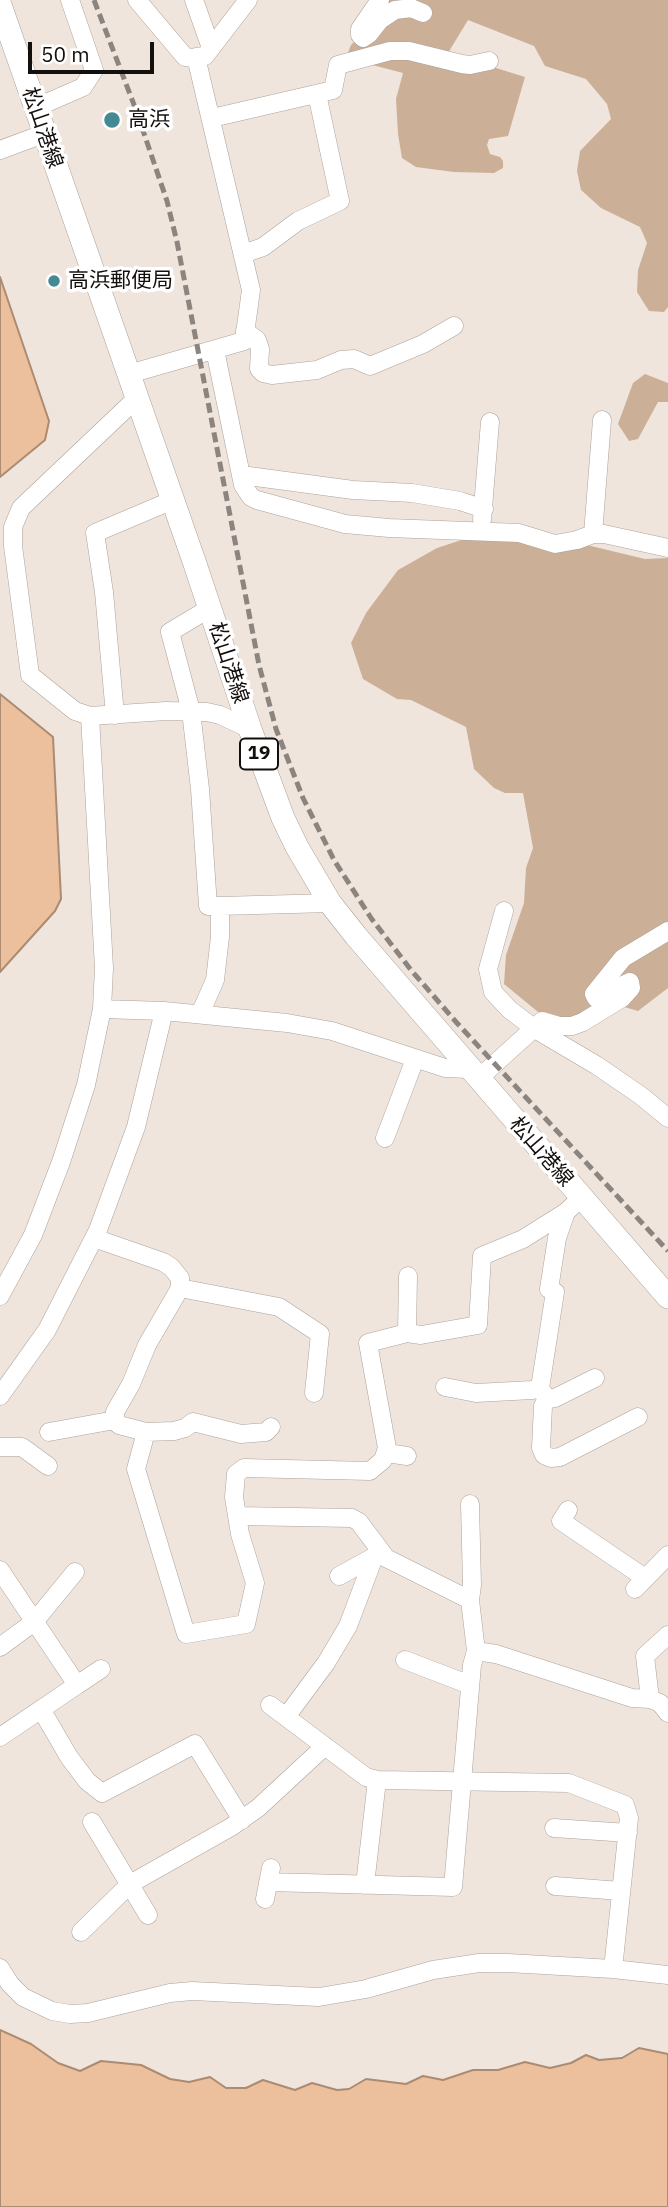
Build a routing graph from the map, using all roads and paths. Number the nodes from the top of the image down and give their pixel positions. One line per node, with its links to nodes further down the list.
1 (70, 0): 11 (street)
2 (137, 0): 8 (street)
3 (194, 0): 8 (street)
4 (248, 0): 8 (street)
5 (380, 0): 7 (street)
6 (0, 5): 11 (main road, 松山港線 / 19)
7 (423, 13)
8 (204, 53): 12 (street)
9 (489, 61): 10 (street)
10 (317, 94): 12 (street); 15 (street)
11 (34, 108): 13 (main road, 松山港線 / 19)
12 (212, 118): 15 (street)
13 (43, 134): 14 (street); 19 (main road, 松山港線 / 19)
14 (0, 150)
15 (243, 254): 17 (street)
16 (454, 326): 17 (street)
17 (245, 331): 18 (street)
18 (215, 350): 19 (street); 23 (street)
19 (129, 374): 20 (main road, 松山港線 / 19)
20 (137, 398): 24 (main road, 松山港線 / 19); 32 (street)
21 (601, 420): 27 (street)
22 (490, 422): 25 (street)
23 (241, 475): 25 (street); 26 (street)
24 (173, 500): 29 (main road, 松山港線 / 19); 31 (street)
25 (484, 509): 26 (street)
26 (481, 531): 27 (street)
27 (593, 534): 28 (street)
28 (668, 548)
29 (210, 608): 30 (street); 33 (main road, 松山港線 / 19)
30 (191, 711): 31 (street); 33 (street); 35 (street)
31 (115, 715): 32 (street)
32 (90, 716): 38 (street)
33 (250, 729): 34 (main road, 松山港線 / 19)
34 (330, 903): 35 (street); 43 (main road, 松山港線 / 19)
35 (220, 906): 40 (street)
36 (504, 911): 41 (street)
37 (668, 931): 41 (street)
38 (102, 1009): 39 (street); 50 (street)
39 (164, 1011): 40 (street); 47 (street)
40 (200, 1014): 42 (street)
41 (535, 1029): 43 (street); 44 (street)
42 (415, 1059): 43 (street); 45 (street)
43 (474, 1074): 46 (main road, 松山港線 / 19)
44 (668, 1118)
45 (385, 1138)
46 (573, 1205): 51 (main road, 松山港線 / 19); 52 (street); 56 (street)
47 (94, 1238): 49 (street); 57 (street)
48 (408, 1276): 52 (street)
49 (180, 1287): 55 (street); 59 (street)
50 (0, 1296)
51 (668, 1297)
52 (407, 1333): 64 (street)
53 (595, 1378): 56 (street)
54 (445, 1387): 56 (street)
55 (314, 1392)
56 (543, 1393): 58 (street)
57 (0, 1396)
58 (638, 1417)
59 (115, 1420): 61 (street); 62 (street)
60 (271, 1427): 62 (street)
61 (49, 1432)
62 (146, 1432): 69 (street)
63 (0, 1447): 66 (street)
64 (387, 1453): 65 (street); 69 (street)
65 (407, 1456)
66 (48, 1466)
67 (470, 1504): 75 (street)
68 (568, 1510): 71 (street)
69 (237, 1516): 70 (street)
70 (378, 1555): 74 (street); 75 (street); 88 (street)
71 (668, 1555)
72 (0, 1570): 76 (street)
73 (75, 1572): 76 (street)
74 (339, 1576)
75 (470, 1600): 79 (street)
76 (34, 1622): 78 (street); 82 (street)
77 (668, 1635): 84 (street)
78 (0, 1647)
79 (476, 1651): 83 (street); 84 (street)
80 (405, 1661): 83 (street)
81 (101, 1669): 82 (street)
82 (76, 1685): 86 (street)
83 (470, 1685): 92 (street)
84 (649, 1699): 87 (street)
85 (270, 1705): 88 (street)
86 (41, 1709): 89 (street); 93 (street)
87 (668, 1713)
88 (286, 1717): 90 (street)
89 (0, 1737)
90 (325, 1746): 91 (street); 93 (street)
91 (377, 1780): 92 (street); 99 (street)
92 (463, 1781): 96 (street); 99 (street)
93 (242, 1820): 98 (street)
94 (92, 1822): 98 (street)
95 (554, 1828): 96 (street)
96 (628, 1833): 101 (street)
97 (268, 1883): 99 (street)
98 (130, 1884): 102 (street); 103 (street)
99 (365, 1885)
100 (555, 1886): 101 (street)
101 (621, 1891): 105 (street)
102 (148, 1915)
103 (80, 1932)
104 (0, 1968): 105 (street)
105 (613, 1969): 106 (street)
106 (668, 1975)

